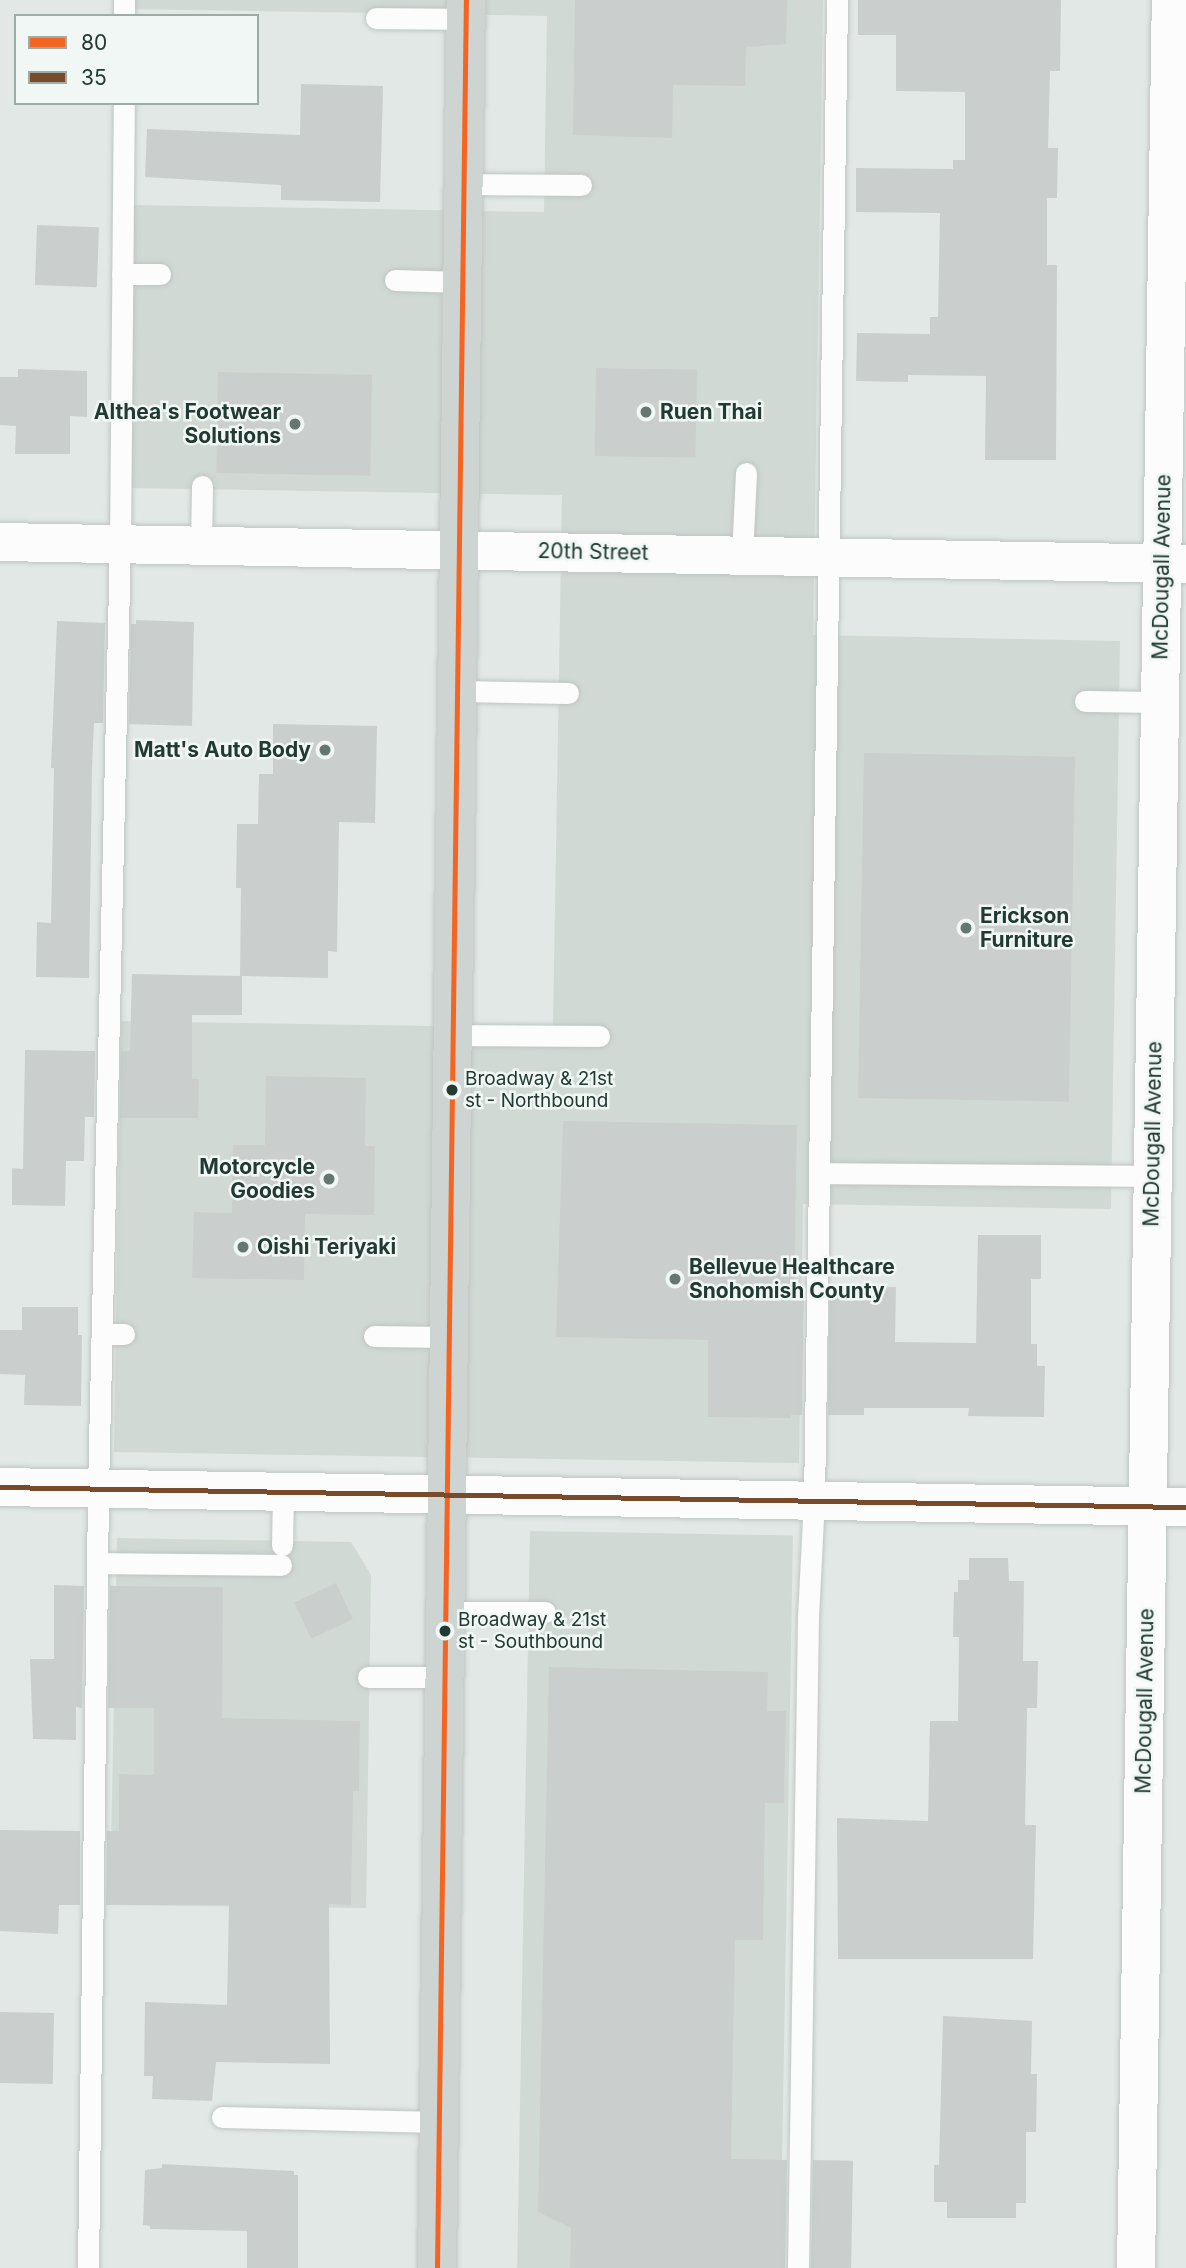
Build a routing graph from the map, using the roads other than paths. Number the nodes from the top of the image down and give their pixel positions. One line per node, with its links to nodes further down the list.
1 (837, 0): 19 (lane)
2 (1171, 0): 20 (street, McDougall Avenue)
3 (466, 9): 4 (lane); 6 (main road)
4 (376, 18)
5 (124, 105): 8 (lane)
6 (463, 184): 7 (lane); 11 (main road)
7 (581, 185)
8 (122, 274): 9 (lane); 15 (lane)
9 (160, 274)
10 (395, 280): 11 (lane)
11 (462, 282): 17 (main road)
12 (746, 473): 18 (lane)
13 (202, 486): 16 (lane)
14 (0, 542): 15 (street, 20th Street)
15 (120, 544): 16 (street, 20th Street); 32 (lane)
16 (201, 545): 17 (street, 20th Street)
17 (457, 550): 18 (street, 20th Street); 21 (main road)
18 (743, 555): 19 (street, 20th Street)
19 (827, 557): 20 (street, 20th Street); 27 (lane)
20 (1174, 564): 24 (street, McDougall Avenue)
21 (456, 691): 22 (lane); 25 (main road)
22 (568, 693)
23 (1085, 701): 24 (lane)
24 (1160, 702): 28 (street, McDougall Avenue)
25 (452, 1035): 26 (lane); 30 (main road)
26 (599, 1036)
27 (819, 1172): 28 (lane); 35 (lane)
28 (1153, 1176): 36 (street, McDougall Avenue)
29 (374, 1336): 30 (lane)
30 (448, 1337): 34 (main road)
31 (0, 1487): 32 (street)
32 (98, 1489): 33 (street); 38 (lane)
33 (283, 1492): 34 (street); 38 (lane)
34 (446, 1495): 35 (street); 39 (main road)
35 (814, 1500): 36 (street); 47 (lane)
36 (1148, 1506): 37 (street); 48 (street, McDougall Avenue)
37 (1186, 1507)
38 (99, 1563): 45 (lane)
39 (445, 1612): 40 (lane); 42 (main road)
40 (545, 1612)
41 (368, 1676): 42 (lane)
42 (445, 1676): 44 (main road)
43 (222, 2117): 44 (lane)
44 (439, 2122): 46 (main road)
45 (88, 2268)
46 (438, 2268)
47 (798, 2268)
48 (1136, 2268)

